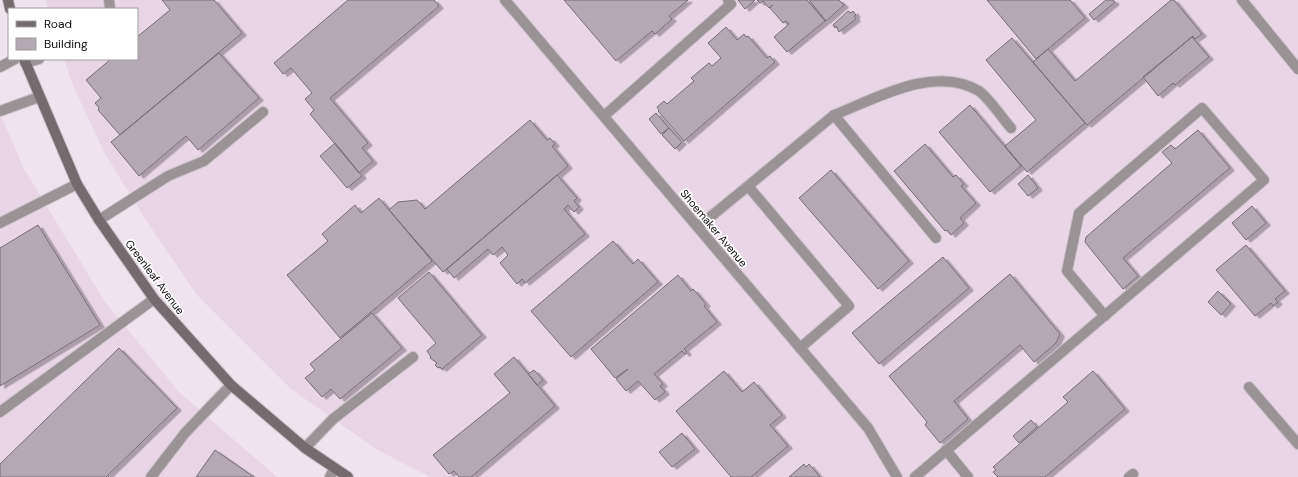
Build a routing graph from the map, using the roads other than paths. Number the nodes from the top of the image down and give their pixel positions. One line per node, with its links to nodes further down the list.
1 (505, 0): 12 (street, Shoemaker Avenue)
2 (728, 0): 12 (street)
3 (1242, 0): 7 (street)
4 (13, 60): 6 (street)
5 (24, 61): 8 (main road, Greenleaf Avenue)
6 (0, 67)
7 (1298, 69)
8 (39, 98): 9 (street); 14 (main road, Greenleaf Avenue)
9 (0, 111)
10 (263, 112): 16 (street)
11 (834, 115): 13 (street); 15 (street); 19 (street)
12 (604, 116): 18 (street, Shoemaker Avenue)
13 (1011, 128)
14 (77, 184): 16 (main road, Greenleaf Avenue); 17 (street)
15 (748, 186): 18 (street); 22 (street)
16 (98, 220): 20 (main road, Greenleaf Avenue)
17 (0, 223)
18 (698, 227): 22 (street, Shoemaker Avenue)
19 (936, 238)
20 (154, 299): 24 (main road, Greenleaf Avenue); 26 (street)
21 (1105, 316): 21 (street); 29 (street)
22 (800, 348): 33 (street, Shoemaker Avenue)
23 (413, 357): 28 (street)
24 (231, 385): 28 (main road, Greenleaf Avenue); 31 (street)
25 (1249, 387): 27 (street)
26 (0, 412)
27 (1298, 444)
28 (306, 448): 30 (main road, Greenleaf Avenue)
29 (946, 450): 34 (street); 35 (street)
30 (332, 473): 32 (main road, Greenleaf Avenue)
31 (151, 477)
32 (348, 477)
33 (897, 477)
34 (915, 477)
35 (968, 477)

